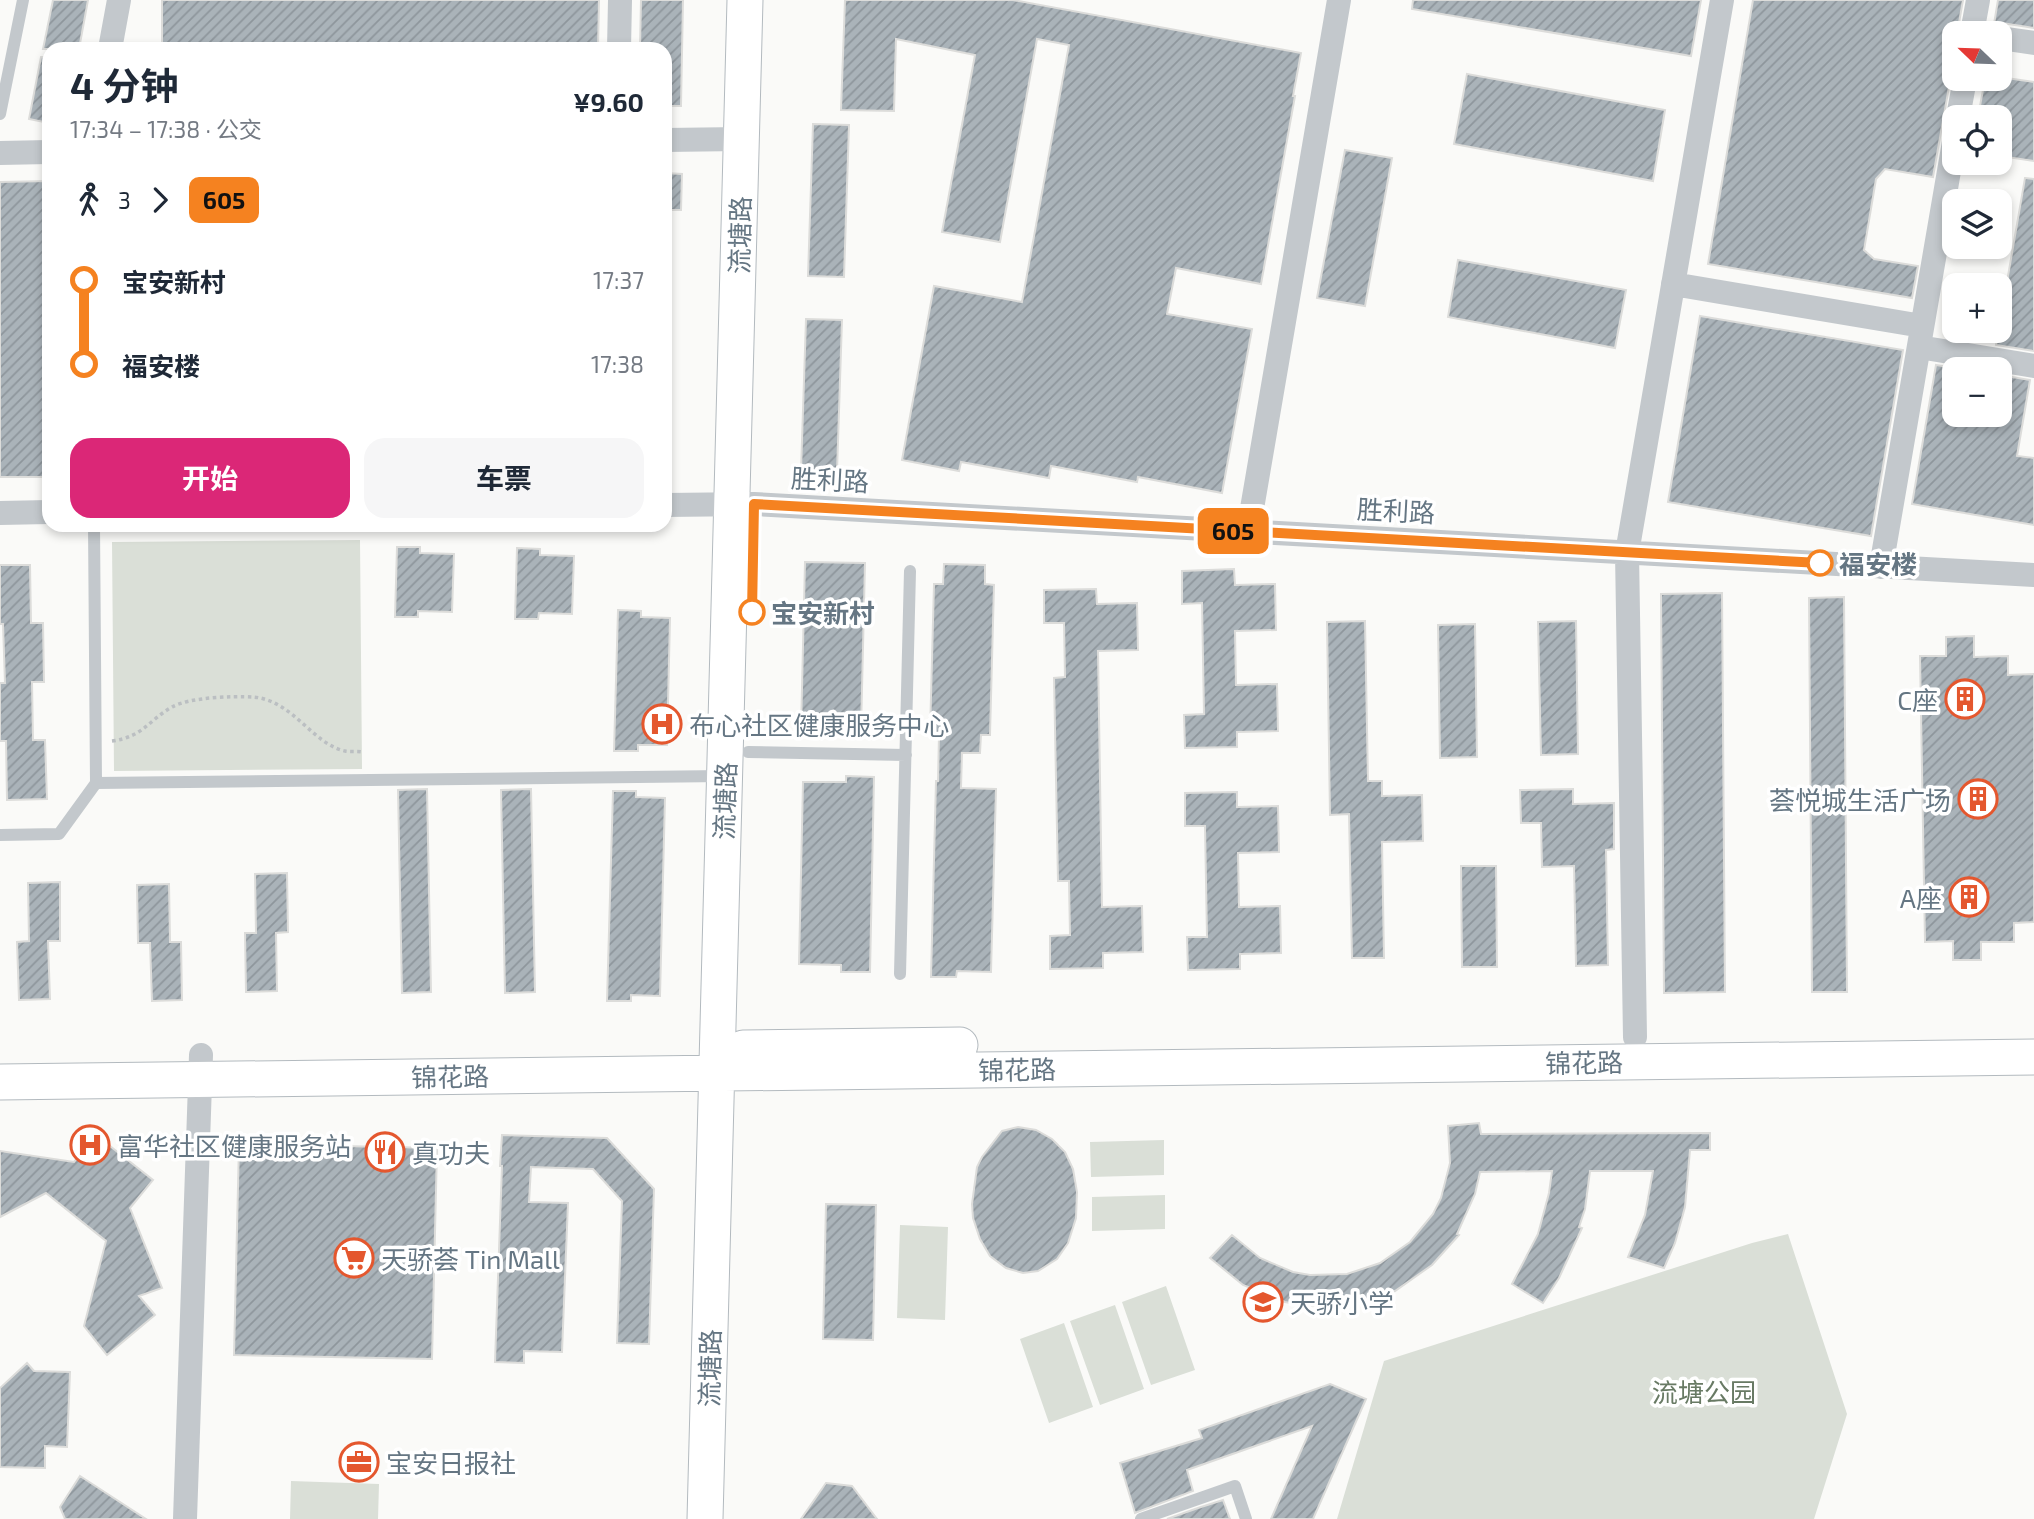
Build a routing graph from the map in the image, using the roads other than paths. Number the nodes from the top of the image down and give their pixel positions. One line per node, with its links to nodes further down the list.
1 (23, 0): 14 (lane)
2 (120, 0): 11 (street)
3 (620, 0): 12 (street)
4 (745, 0): 15 (street, 流塘路)
5 (767, 0): 23 (street, 流塘路)
6 (1339, 0): 28 (street)
7 (1722, 0): 20 (street)
8 (1978, 0): 9 (street)
9 (1975, 21)
10 (2012, 40): 13 (street)
11 (111, 42)
12 (619, 42)
13 (2034, 43)
14 (0, 114)
15 (741, 139): 16 (street); 23 (street, 流塘路)
16 (672, 141)
17 (42, 152): 18 (street)
18 (0, 153)
19 (1948, 175): 21 (street)
20 (1673, 284): 21 (street); 29 (street)
21 (1921, 336): 22 (street); 30 (street)
22 (2034, 366)
23 (743, 504): 24 (street, 胜利路); 28 (street, 胜利路); 33 (street, 流塘路); 35 (street, 流塘路)
24 (672, 505)
25 (42, 512): 26 (street)
26 (0, 513)
27 (94, 532): 36 (lane)
28 (1248, 532): 29 (street, 胜利路)
29 (1627, 553): 30 (street, 胜利路); 40 (street)
30 (1881, 567): 32 (street, 胜利路)
31 (911, 571): 34 (lane)
32 (2034, 575)
33 (748, 752): 34 (lane); 43 (street, 流塘路)
34 (906, 755): 38 (lane)
35 (724, 776): 36 (lane); 43 (street, 流塘路)
36 (96, 783): 37 (lane)
37 (0, 835)
38 (900, 974)
39 (2034, 1032): 40 (street, 锦花路)
40 (1635, 1037): 43 (street, 锦花路)
41 (2034, 1056): 43 (street, 锦花路)
42 (0, 1057): 44 (street, 锦花路)
43 (729, 1060): 44 (street, 锦花路); 47 (street, 流塘路); 48 (street, 流塘路)
44 (201, 1067): 45 (street, 锦花路); 46 (street)
45 (0, 1082)
46 (185, 1519)
47 (705, 1519)
48 (729, 1519)
49 (1141, 1519): 50 (lane)
50 (1247, 1519)

